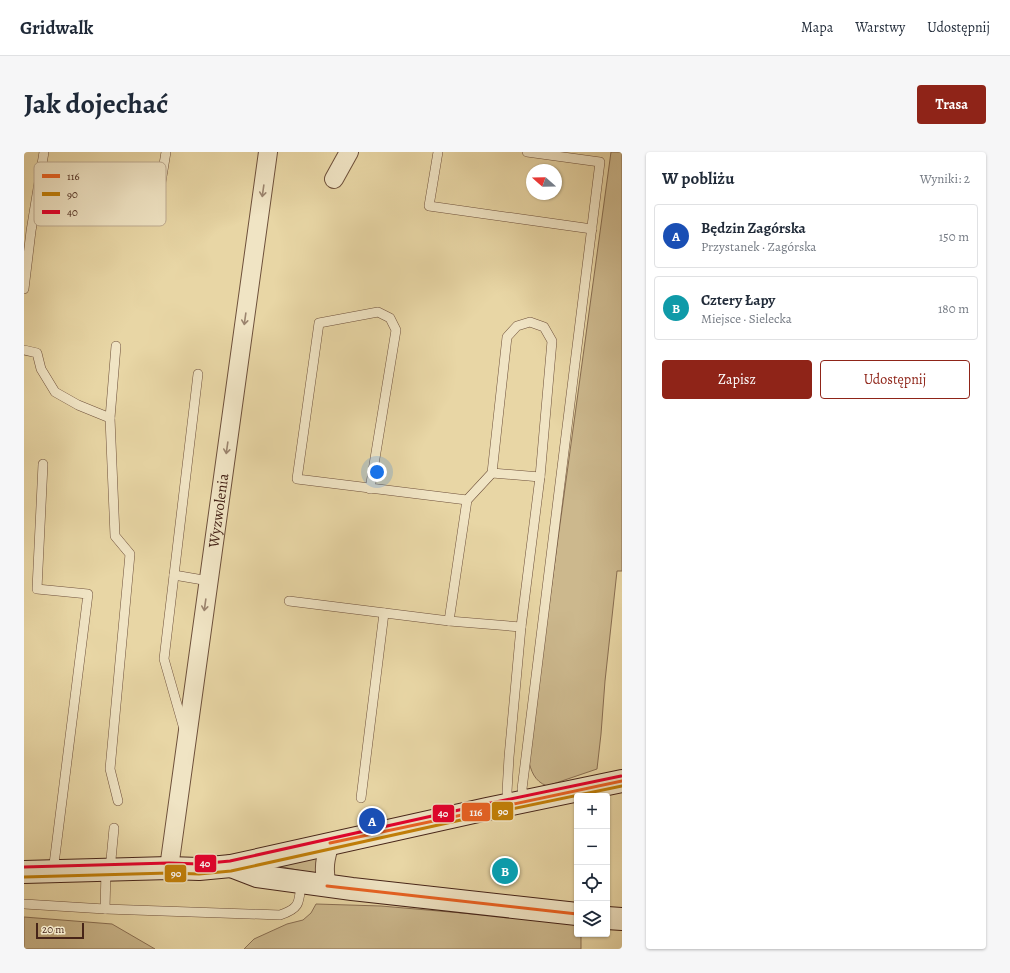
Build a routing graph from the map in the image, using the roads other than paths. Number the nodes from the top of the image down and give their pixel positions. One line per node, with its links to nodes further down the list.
1 (44, 152): 7 (lane)
2 (166, 152): 8 (lane)
3 (268, 152): 24 (street, Wyzwolenia, one-way to 24)
4 (349, 152): 9 (street)
5 (438, 152): 11 (lane)
6 (527, 152): 11 (lane)
7 (42, 162)
8 (164, 162)
9 (334, 179)
10 (34, 201): 12 (lane)
11 (592, 229): 33 (lane)
12 (28, 230): 13 (lane)
13 (24, 289)
14 (116, 346): 17 (lane)
15 (24, 350): 17 (lane)
16 (198, 374): 23 (lane)
17 (110, 418): 32 (lane)
18 (43, 464): 40 (lane)
19 (492, 472): 20 (lane); 20 (lane); 22 (lane)
20 (540, 477): 28 (lane)
21 (370, 489): 21 (lane); 22 (lane)
22 (467, 500): 27 (lane)
23 (174, 575): 24 (lane); 29 (lane)
24 (208, 581): 29 (street, Wyzwolenia, one-way to 29)
25 (288, 601): 26 (lane)
26 (384, 613): 27 (lane); 31 (lane)
27 (450, 621): 28 (lane)
28 (521, 627): 33 (lane)
29 (187, 740): 37 (street, Wyzwolenia)
30 (622, 781): 33 (street)
31 (361, 798)
32 (118, 801)
33 (517, 803): 35 (street)
34 (114, 828): 38 (lane)
35 (330, 843): 36 (street); 42 (street)
36 (231, 866): 37 (street); 41 (street)
37 (169, 868): 38 (street)
38 (108, 871): 40 (street); 44 (lane)
39 (24, 872): 40 (street)
40 (53, 872)
41 (302, 882): 42 (street); 44 (lane)
42 (327, 886): 45 (street)
43 (24, 904): 44 (lane)
44 (105, 909)
45 (574, 914)
46 (610, 918): 47 (street)
47 (622, 919)

